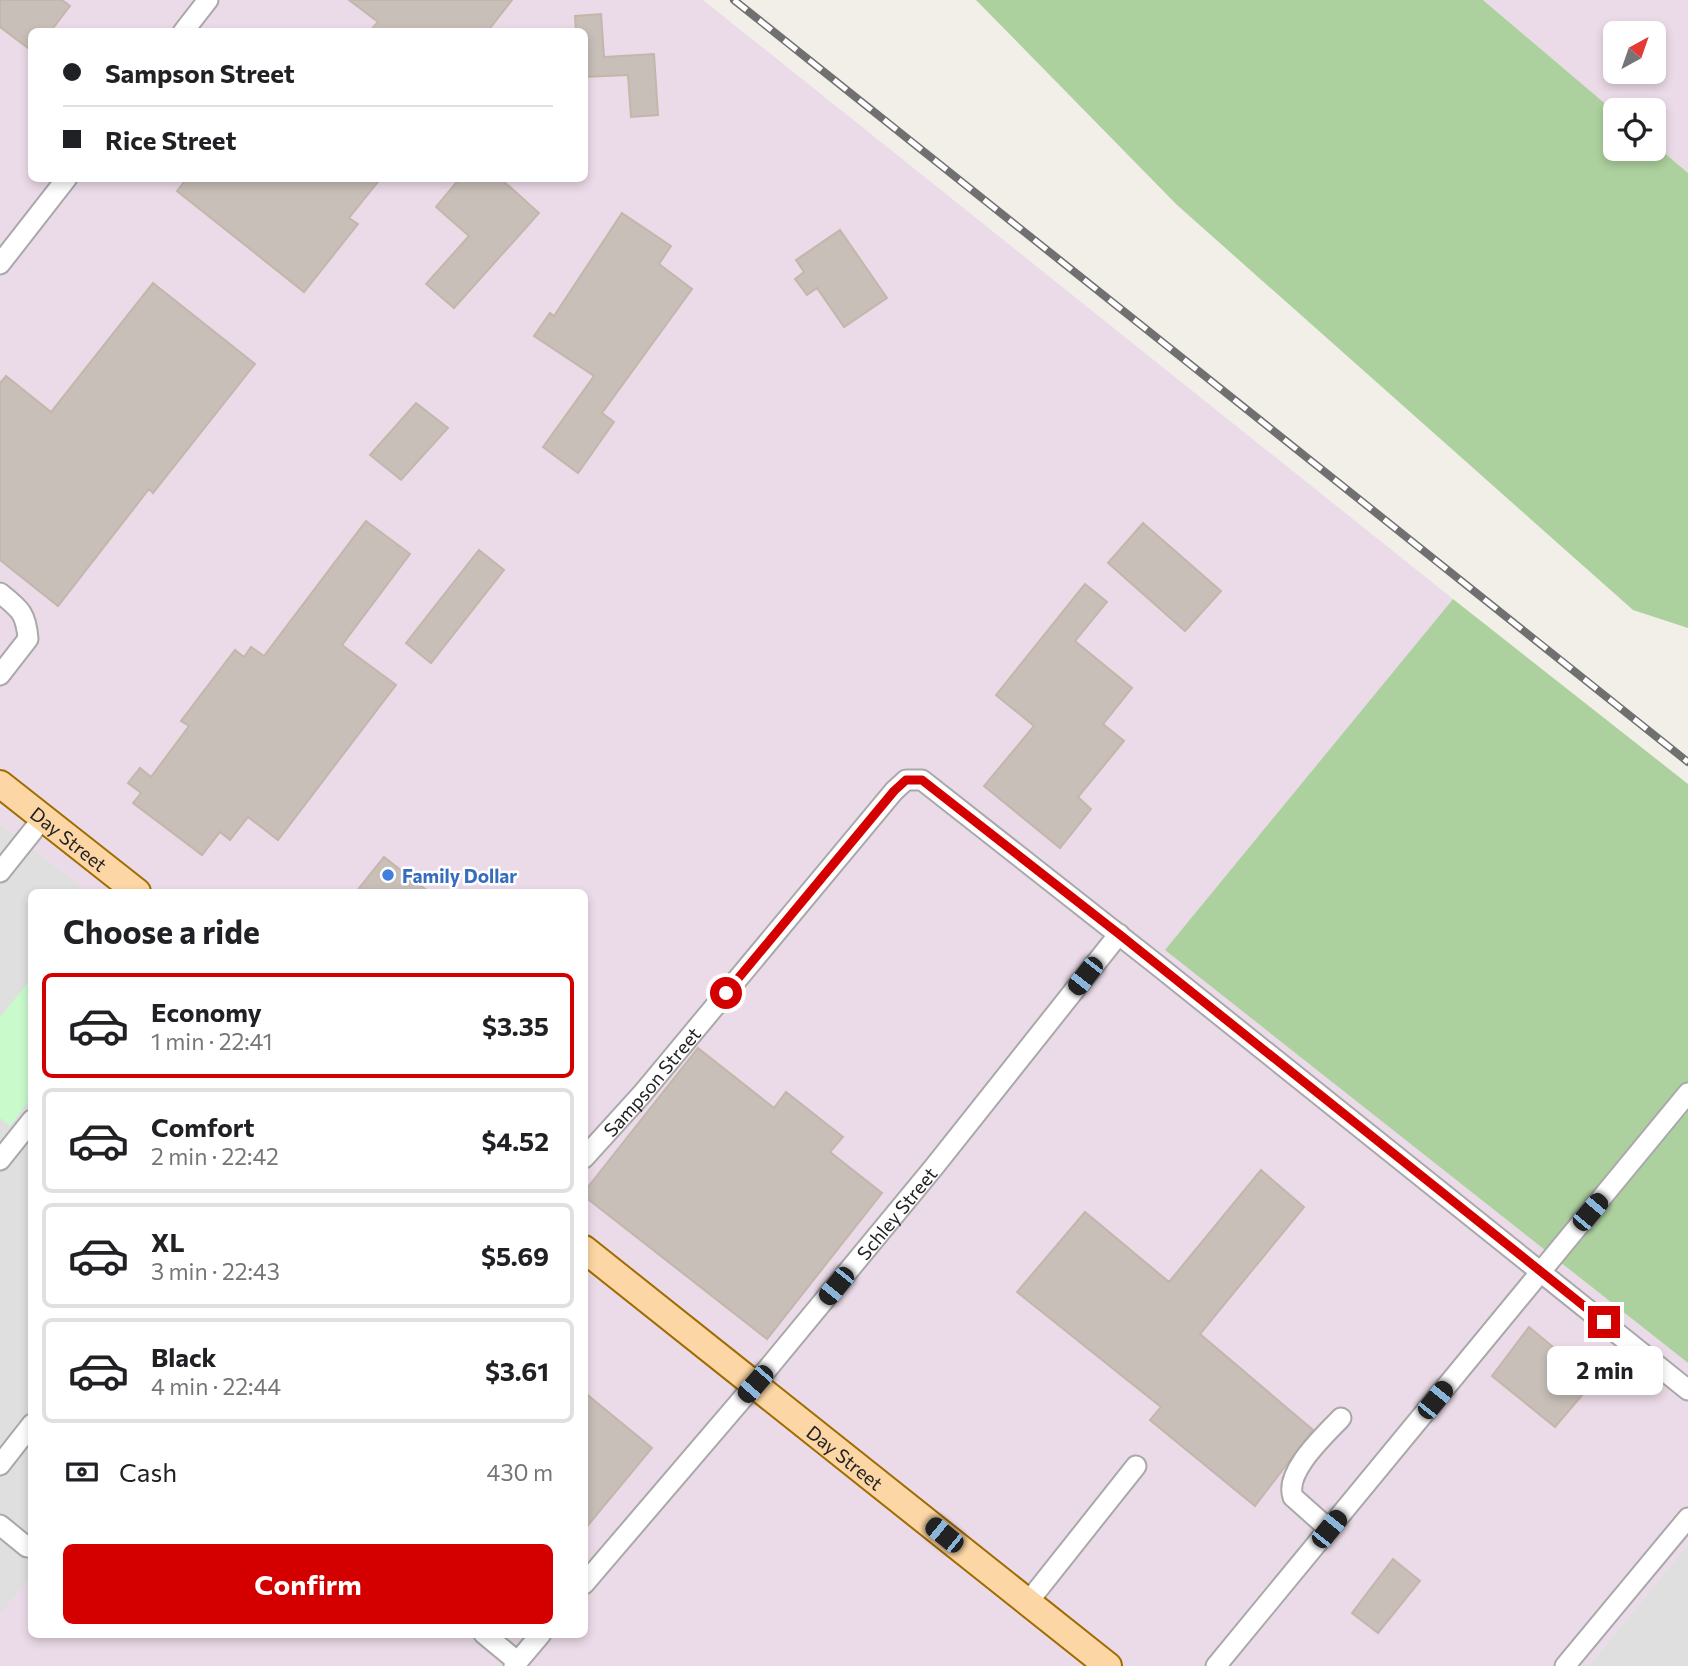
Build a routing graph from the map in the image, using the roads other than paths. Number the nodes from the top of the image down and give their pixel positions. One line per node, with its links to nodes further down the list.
1 (208, 0): 2 (street)
2 (186, 28)
3 (64, 182): 4 (street)
4 (0, 264)
5 (0, 593): 8 (street)
6 (0, 606): 7 (street)
7 (0, 660)
8 (0, 675)
9 (0, 784): 10 (main road, Day Street)
10 (43, 818): 11 (street); 12 (main road, Day Street)
11 (0, 872)
12 (133, 889)
13 (1119, 934): 16 (street, Sampson Street); 19 (street); 20 (street, Schley Street)
14 (1688, 1093): 19 (street)
15 (28, 1125): 17 (street)
16 (588, 1154)
17 (0, 1160)
18 (588, 1255): 20 (main road, Day Street)
19 (1541, 1271): 21 (street); 28 (street)
20 (755, 1384): 30 (street, Schley Street); 31 (main road, Day Street)
21 (1688, 1390)
22 (1340, 1418): 28 (street)
23 (28, 1429): 24 (street)
24 (0, 1465)
25 (1136, 1466): 31 (street)
26 (1688, 1518): 37 (street)
27 (0, 1525): 29 (street)
28 (1329, 1529): 36 (street)
29 (27, 1547)
30 (588, 1579)
31 (1028, 1602): 35 (main road, Day Street)
32 (488, 1638): 34 (street)
33 (538, 1638): 34 (street)
34 (516, 1664)
35 (1108, 1666)
36 (1216, 1666)
37 (1565, 1666)

